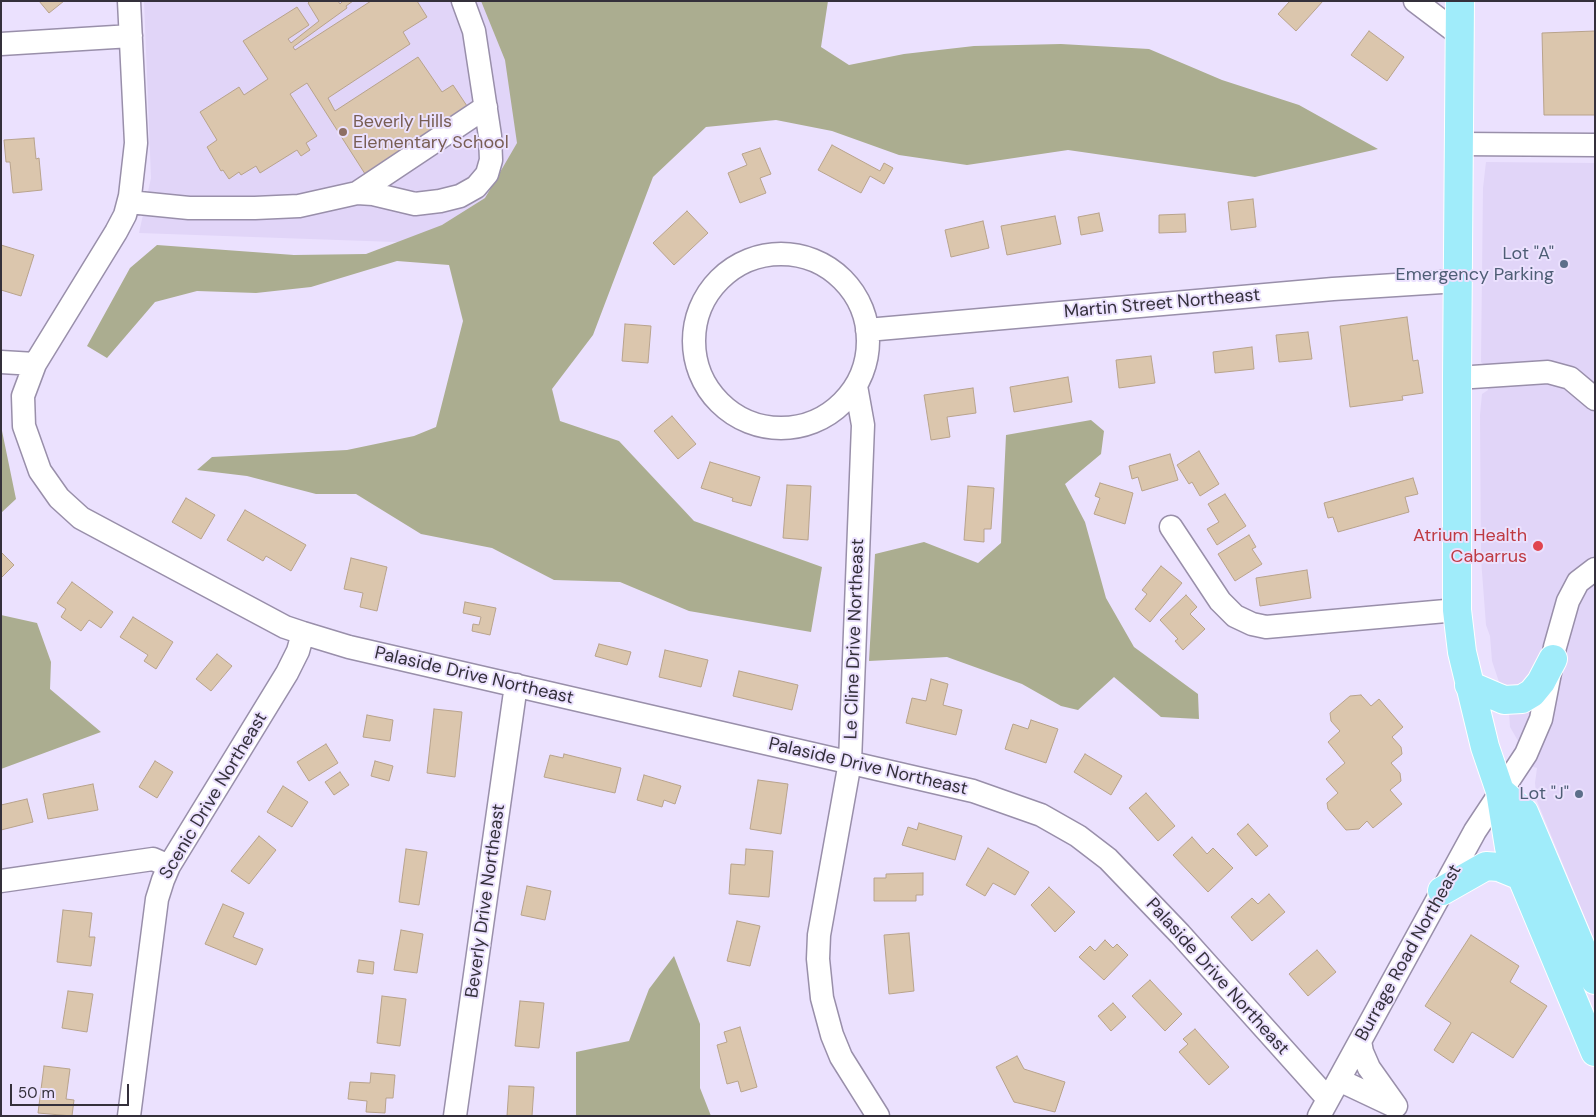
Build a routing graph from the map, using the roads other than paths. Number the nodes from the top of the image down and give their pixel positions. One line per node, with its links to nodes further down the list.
1 (128, 1): 6 (street, Palaside Drive Northeast)
2 (463, 1): 8 (street)
3 (1415, 1): 5 (street)
4 (1460, 1): 5 (main road)
5 (1460, 35): 9 (main road)
6 (131, 36): 7 (street); 12 (street, Palaside Drive Northeast)
7 (1, 44)
8 (487, 116): 11 (street); 11 (street)
9 (1459, 144): 10 (street); 13 (main road)
10 (1595, 146)
11 (368, 194): 12 (street)
12 (128, 202): 16 (street, Palaside Drive Northeast)
13 (1458, 281): 14 (street, Martin Street Northeast); 17 (main road)
14 (867, 330): 18 (street); 18 (street)
15 (1, 362): 16 (street)
16 (35, 364): 23 (street, Palaside Drive Northeast)
17 (1456, 378): 19 (street); 22 (main road)
18 (856, 386): 27 (street, Le Cline Drive Northeast)
19 (1595, 399)
20 (1171, 527): 22 (street)
21 (1595, 569): 24 (street, Burrage Road Northeast)
22 (1458, 610): 26 (main road)
23 (303, 633): 25 (street, Palaside Drive Northeast); 29 (street, Scenic Drive Northeast)
24 (1553, 659): 26 (main road); 28 (street, Burrage Road Northeast)
25 (516, 685): 27 (street, Palaside Drive Northeast); 39 (street, Beverly Drive Northeast)
26 (1470, 686): 28 (main road)
27 (850, 762): 37 (street, Palaside Drive Northeast); 40 (street, Le Cline Drive Northeast)
28 (1500, 791): 30 (main road); 32 (street, Burrage Road Northeast); 33 (main road)
29 (169, 866): 31 (street); 38 (street, Scenic Drive Northeast)
30 (1521, 876): 32 (main road); 35 (main road)
31 (1, 881)
32 (1442, 891): 34 (street, Burrage Road Northeast)
33 (1595, 980)
34 (1360, 1041): 36 (street, Burrage Road Northeast); 36 (street)
35 (1595, 1052)
36 (1339, 1080): 37 (street, Burrage Road Northeast)
37 (1324, 1107)
38 (129, 1116)
39 (456, 1116)
40 (878, 1116)

